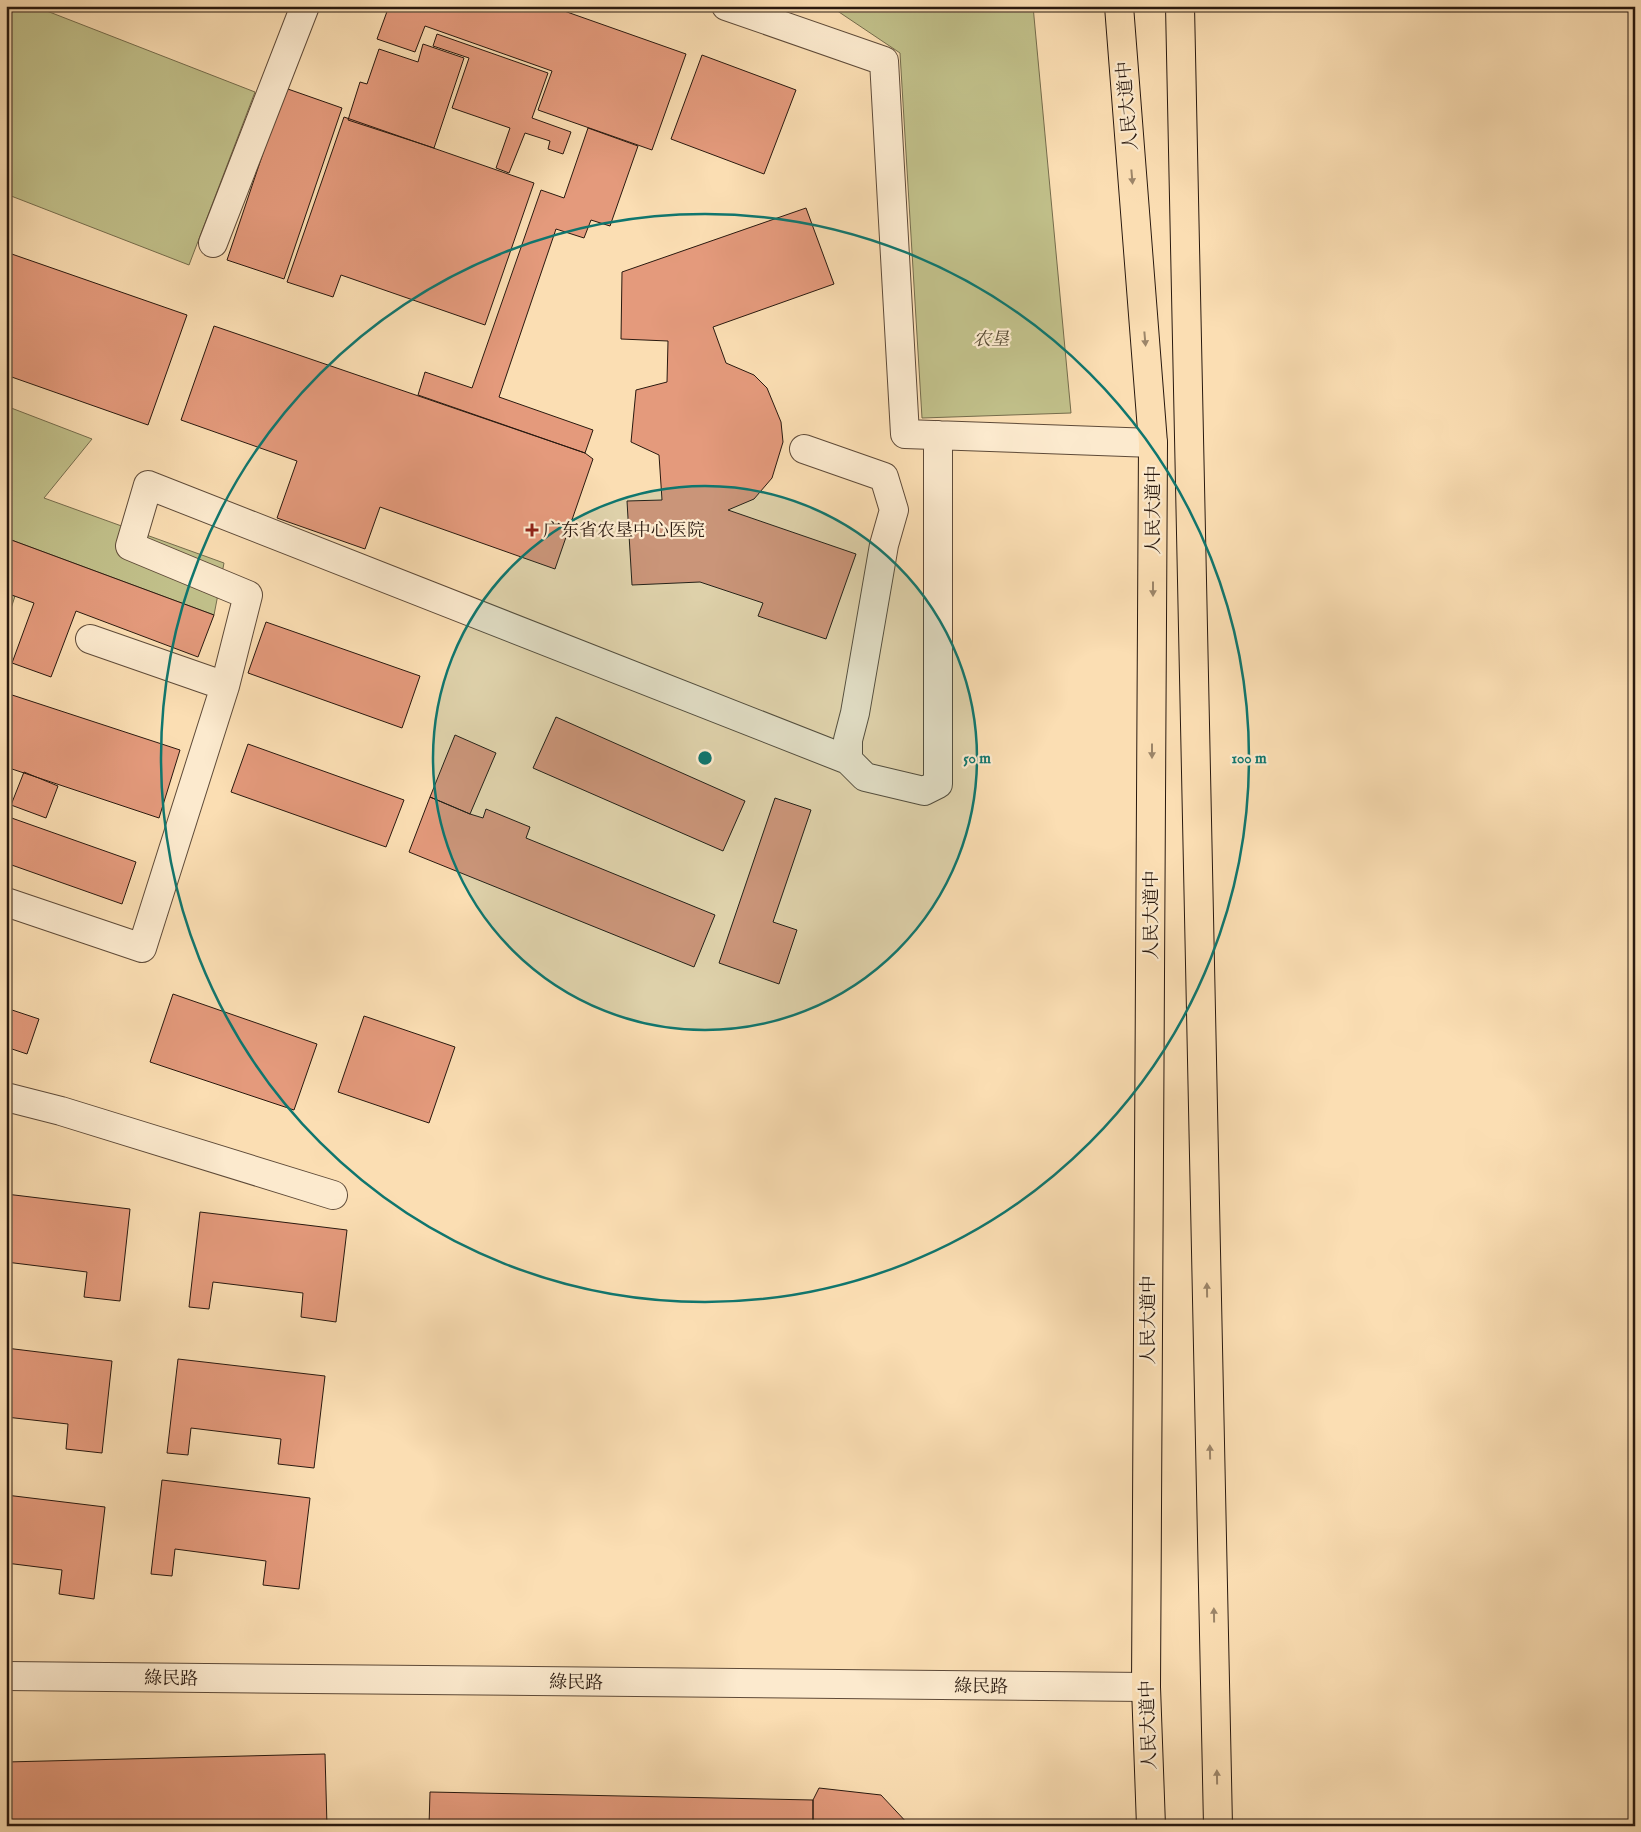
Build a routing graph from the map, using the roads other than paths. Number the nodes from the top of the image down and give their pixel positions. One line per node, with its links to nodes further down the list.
1 (305, 6): 5 (street)
2 (726, 6): 6 (street)
3 (1119, 6): 7 (main road, 人民大道中, one-way to 7)
4 (1180, 6): 18 (main road, 人民大道中, one-way to 4)
5 (213, 243)
6 (938, 436): 7 (street); 11 (street)
7 (1153, 443): 16 (main road, 人民大道中, one-way to 16)
8 (804, 449): 11 (street)
9 (90, 639): 10 (street)
10 (225, 686): 11 (street); 12 (street)
11 (848, 760)
12 (6, 902)
13 (6, 1097): 14 (street)
14 (333, 1195)
15 (6, 1676): 16 (street, 綠民路)
16 (1146, 1687): 17 (main road, 人民大道中)
17 (1152, 1826)
18 (1218, 1826)

